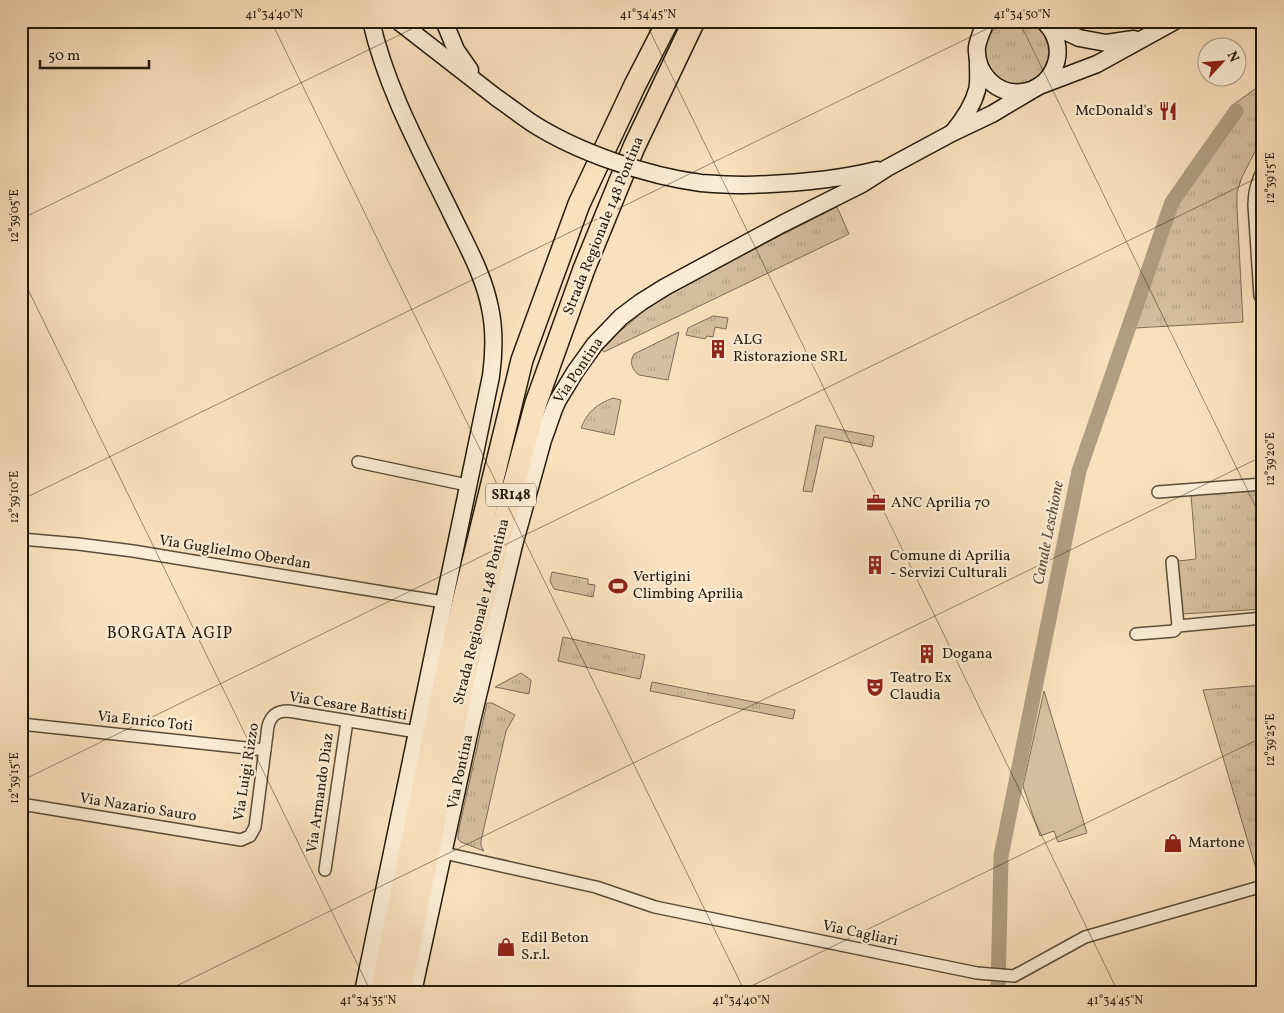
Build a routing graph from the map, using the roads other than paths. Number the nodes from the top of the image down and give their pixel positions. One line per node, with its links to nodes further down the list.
1 (371, 21): 21 (street)
2 (398, 21): 14 (street)
3 (444, 21): 14 (street)
4 (651, 21): 12 (highway)
5 (668, 21): 12 (highway, Strada Regionale 148 Pontina / SR148)
6 (694, 21): 41 (highway, Strada Regionale 148 Pontina / SR148)
7 (1044, 21): 10 (street); 13 (street)
8 (1175, 21): 10 (street)
9 (986, 25): 11 (street)
10 (1146, 37): 13 (street)
11 (978, 60): 13 (street); 15 (street)
12 (635, 85): 40 (highway, Strada Regionale 148 Pontina / SR148)
13 (1040, 86): 15 (street)
14 (497, 98): 16 (street, bridge)
15 (952, 133): 16 (street)
16 (887, 168): 36 (street, Via Pontina)
17 (1263, 170): 18 (street)
18 (1263, 296)
19 (358, 462): 21 (street)
20 (1263, 484): 22 (street)
21 (468, 485): 25 (street)
22 (1158, 492)
23 (21, 538): 25 (street, Via Guglielmo Oberdan)
24 (1172, 562): 27 (street)
25 (443, 602): 32 (street)
26 (1263, 618): 27 (street)
27 (1178, 626): 28 (street)
28 (1136, 634)
29 (275, 714): 30 (street, Via Cesare Battisti); 33 (street, Via Luigi Rizzo)
30 (347, 721): 32 (street, Via Cesare Battisti); 37 (street, Via Armando Diaz)
31 (21, 724): 33 (street, Via Enrico Toti)
32 (417, 732): 39 (street)
33 (265, 750): 35 (street, Via Luigi Rizzo)
34 (21, 804): 35 (street, Via Nazario Sauro)
35 (250, 836)
36 (444, 853): 38 (street, Via Cagliari); 42 (street, Via Pontina)
37 (325, 870)
38 (1263, 886)
39 (363, 992)
40 (381, 992)
41 (400, 992)
42 (413, 992)

